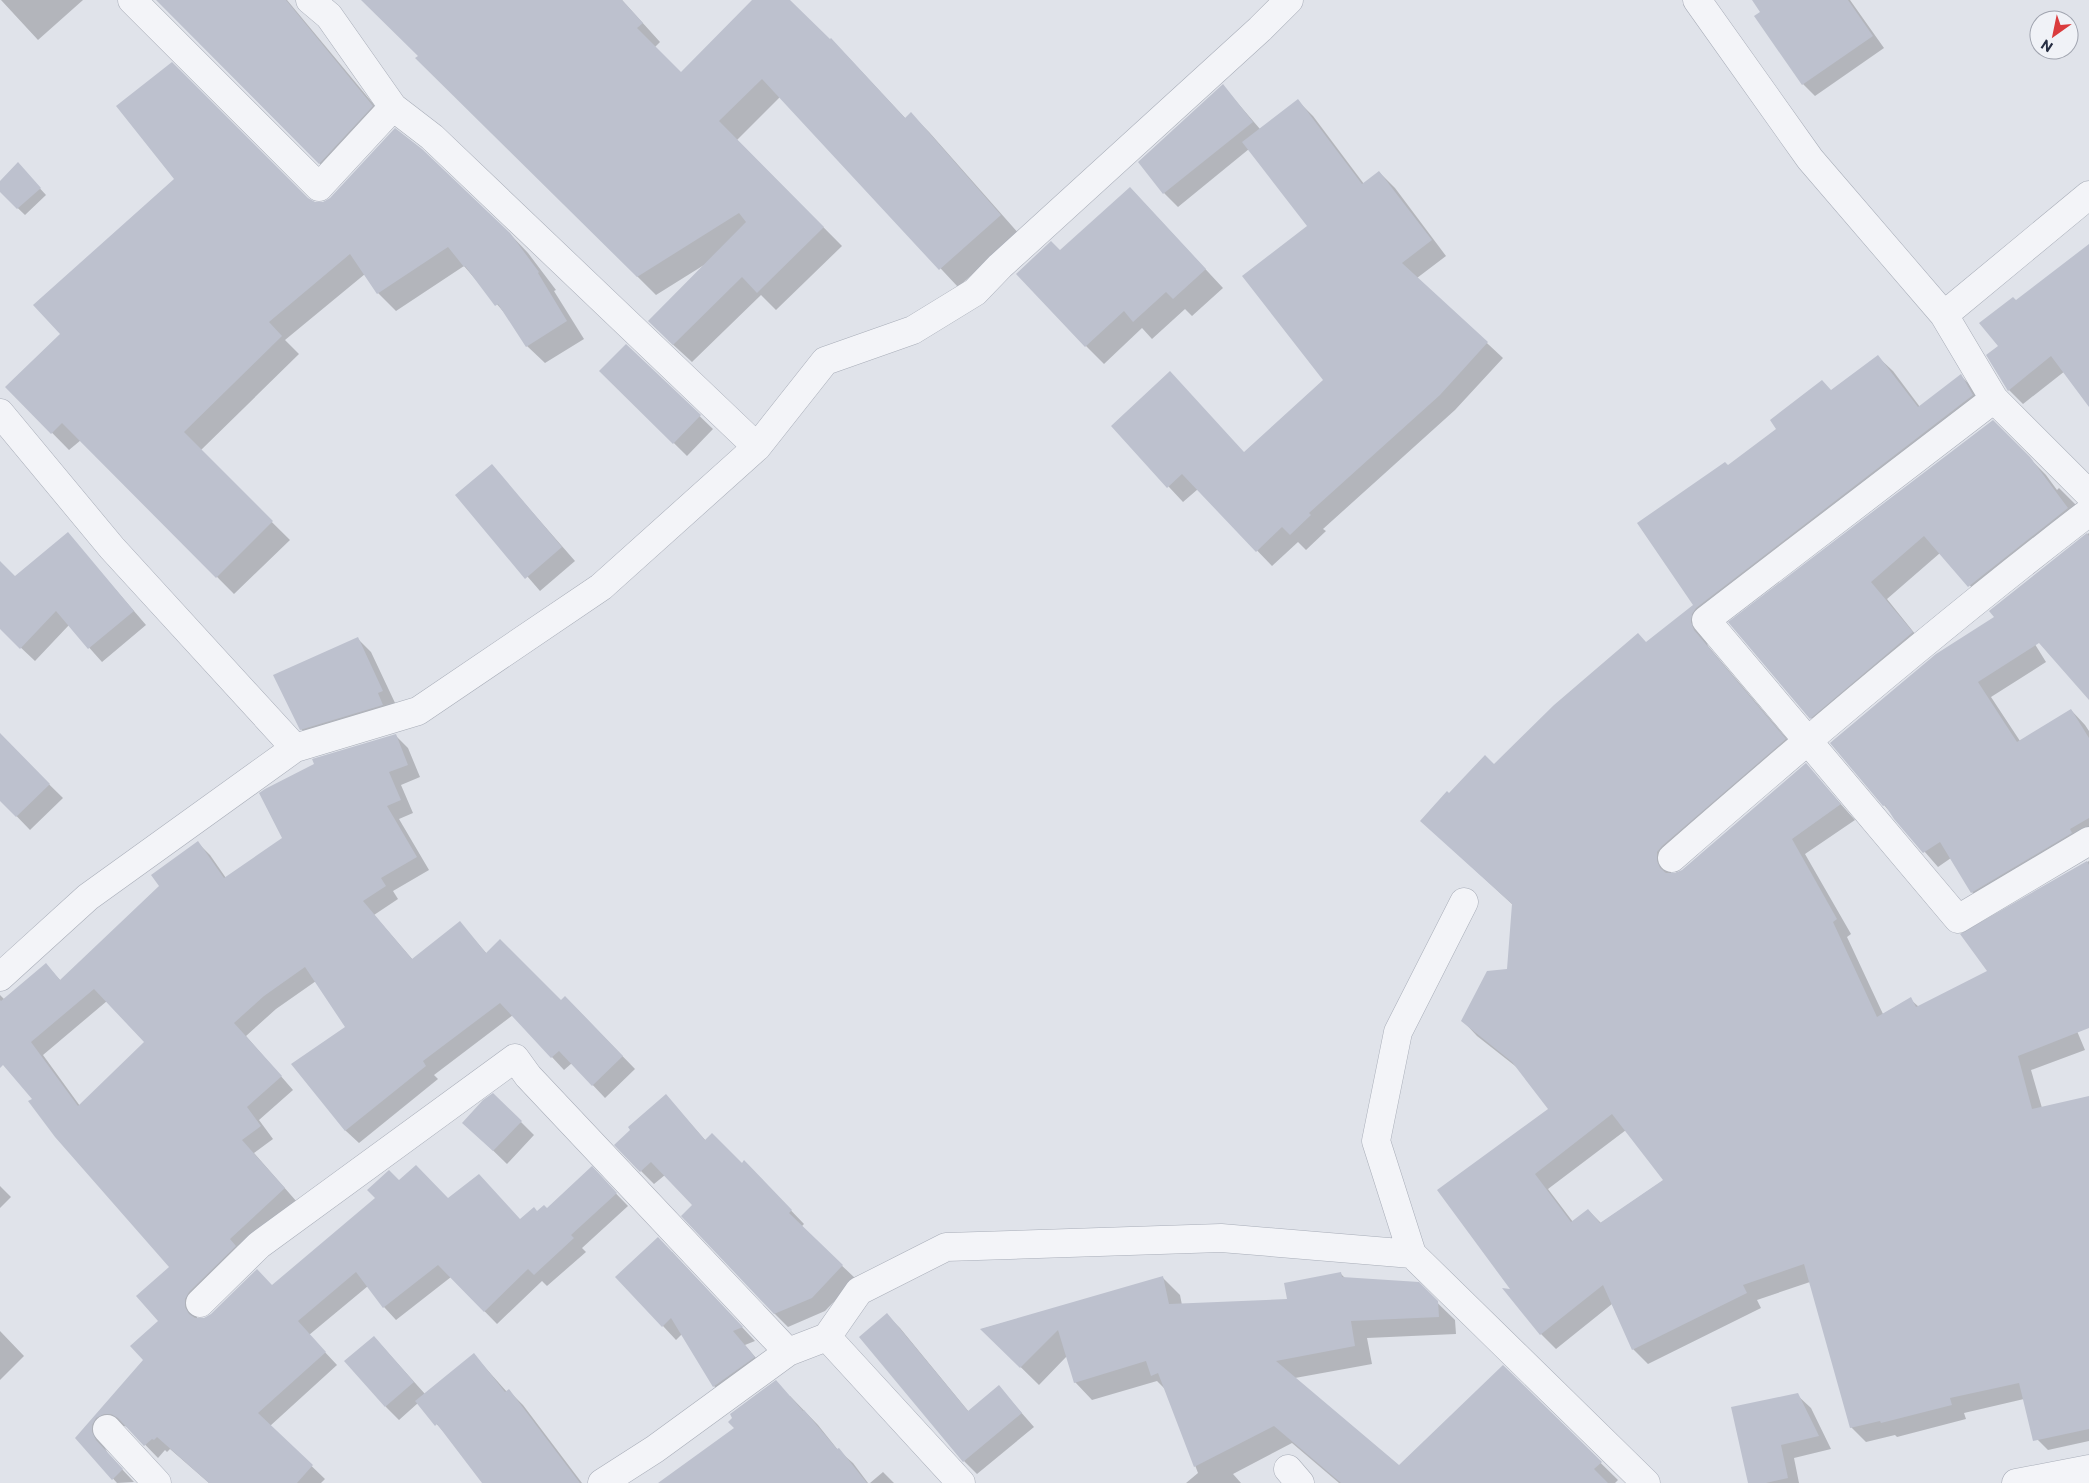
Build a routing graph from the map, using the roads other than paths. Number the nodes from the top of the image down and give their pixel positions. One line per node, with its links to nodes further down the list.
1 (132, 0): 5 (street)
2 (310, 0): 5 (street)
3 (1290, 0): 10 (street)
4 (1697, 0): 7 (street)
5 (393, 107): 10 (street)
6 (2089, 195): 7 (street)
7 (1944, 316): 8 (street)
8 (1994, 399): 11 (street); 13 (street)
9 (0, 413): 14 (street)
10 (757, 447): 14 (street)
11 (2089, 494)
12 (2089, 512): 13 (street)
13 (1806, 741): 15 (street); 16 (street)
14 (295, 748): 18 (street)
15 (2089, 841)
16 (1672, 858)
17 (1464, 902): 19 (street)
18 (0, 976)
19 (1412, 1254): 21 (street); 28 (street)
20 (200, 1303): 22 (street)
21 (828, 1337): 22 (street); 27 (street)
22 (788, 1352): 26 (street)
23 (107, 1429): 25 (street)
24 (2089, 1469): 29 (street)
25 (157, 1483)
26 (602, 1483)
27 (961, 1483)
28 (1646, 1483)
29 (2016, 1483)

